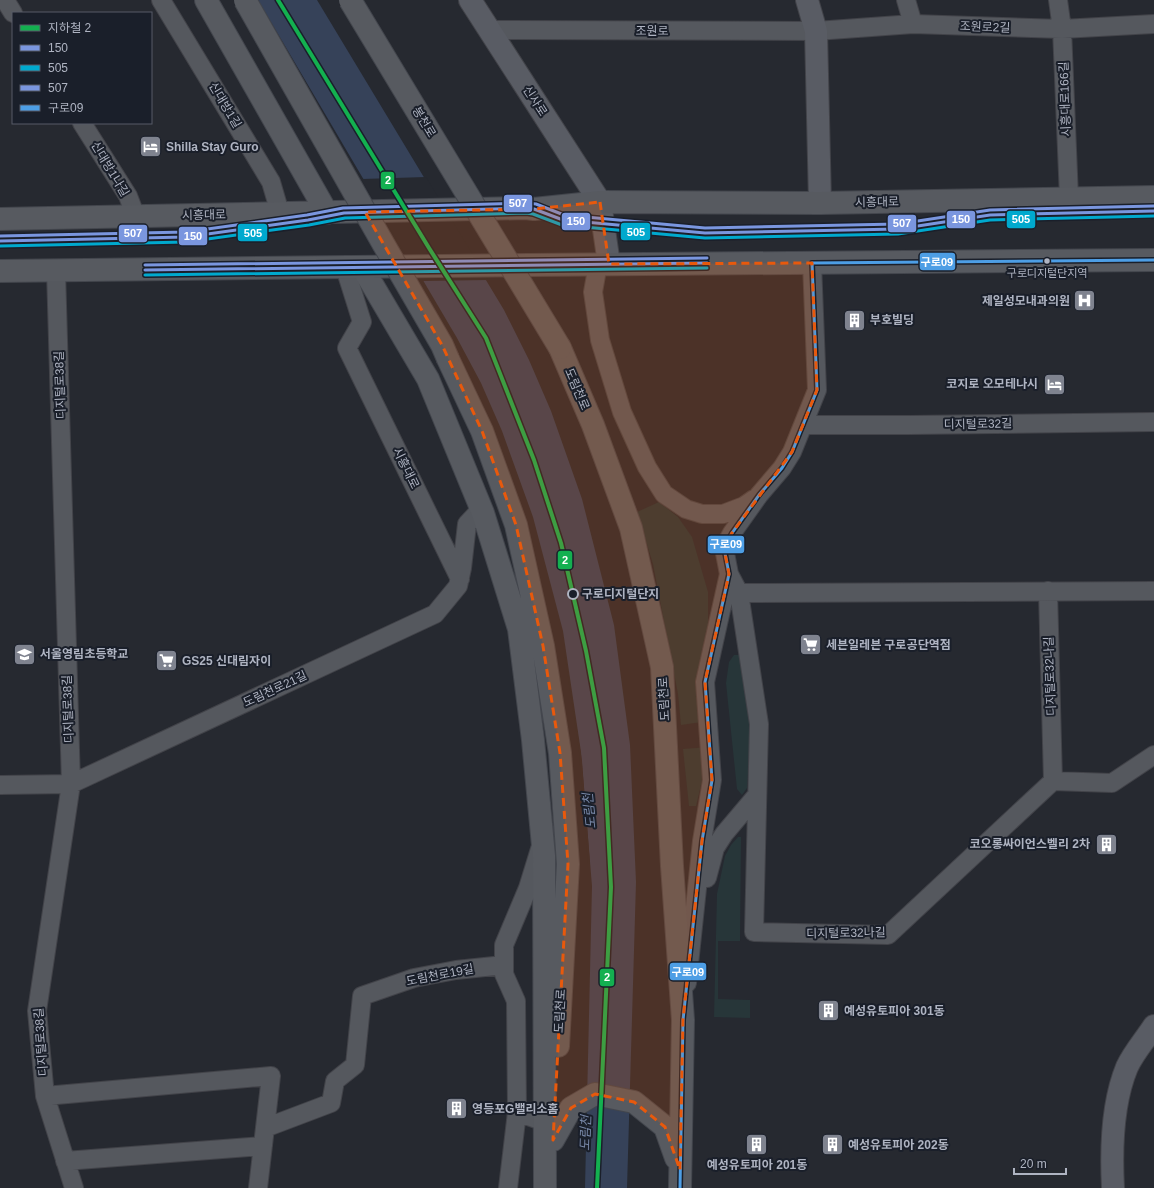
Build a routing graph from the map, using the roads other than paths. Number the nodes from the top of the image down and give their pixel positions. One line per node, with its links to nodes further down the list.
1 (5, 0): 10 (street)
2 (161, 0): 22 (street, 신대방1길)
3 (206, 0): 21 (main road)
4 (245, 0): 54 (main road, 도림천로, bridge)
5 (350, 0): 25 (main road, 봉천로, bridge)
6 (470, 0): 14 (street, 신사로)
7 (807, 0): 15 (street)
8 (906, 0): 11 (street)
9 (1058, 0): 13 (street, 시흥대로166길)
10 (12, 12)
11 (913, 24): 13 (street, 조원로2길); 15 (street, 조원로2길)
12 (1154, 24): 13 (street, 조원로2길)
13 (1062, 29): 18 (street, 시흥대로166길)
14 (488, 30): 15 (street, 조원로); 19 (street, 신사로)
15 (816, 31): 20 (street)
16 (83, 124): 23 (street, 신대방1나길)
17 (1154, 197): 18 (main road, 시흥대로)
18 (1069, 198): 20 (main road, 시흥대로)
19 (600, 202): 20 (main road, 시흥대로); 21 (main road, 시흥대로, bridge); 28 (street)
20 (820, 203)
21 (327, 213): 22 (main road, 시흥대로)
22 (275, 214): 23 (main road, 시흥대로)
23 (136, 217): 24 (main road, 시흥대로)
24 (0, 220)
25 (497, 244): 49 (main road, 도림천로, bridge)
26 (1154, 260): 27 (main road)
27 (812, 263): 28 (main road); 33 (street)
28 (603, 264): 29 (main road, bridge); 34 (street)
29 (359, 267): 31 (main road); 35 (main road); 37 (street, 시흥대로)
30 (0, 271): 31 (main road)
31 (56, 271): 43 (street, 디지털로38길)
32 (1154, 422): 33 (street, 디지털로32길)
33 (803, 425): 34 (street)
34 (759, 495): 36 (street, 디지털로32나길)
35 (481, 509): 37 (street, 도림천로21길); 46 (main road)
36 (729, 574): 40 (street, 디지털로32나길); 47 (street)
37 (460, 579): 43 (street, 도림천로21길)
38 (1048, 591): 39 (street); 40 (street); 42 (street, 디지털로32나길)
39 (1154, 591)
40 (740, 593): 45 (street, 디지털로32나길)
41 (1154, 755): 42 (street)
42 (1053, 781): 45 (street, 디지털로32나길)
43 (71, 784): 44 (street, 도림천로21길); 51 (street, 디지털로38길)
44 (0, 785)
45 (757, 795): 47 (street)
46 (542, 840): 48 (street); 54 (main road)
47 (693, 927): 49 (street)
48 (504, 964): 52 (street); 53 (street, 도림천로19길)
49 (683, 1020): 57 (main road, 도림천로)
50 (1154, 1026): 63 (street)
51 (45, 1096): 53 (street); 56 (street, 디지털로38길)
52 (517, 1112): 54 (street); 60 (street)
53 (265, 1128): 55 (street)
54 (549, 1131): 57 (main road); 61 (main road); 62 (main road, 도림천로)
55 (263, 1146): 56 (street); 59 (street)
56 (65, 1161): 58 (street, 디지털로38길)
57 (680, 1179)
58 (74, 1188)
59 (258, 1188)
60 (508, 1188)
61 (545, 1188)
62 (551, 1188)
63 (1113, 1188)

